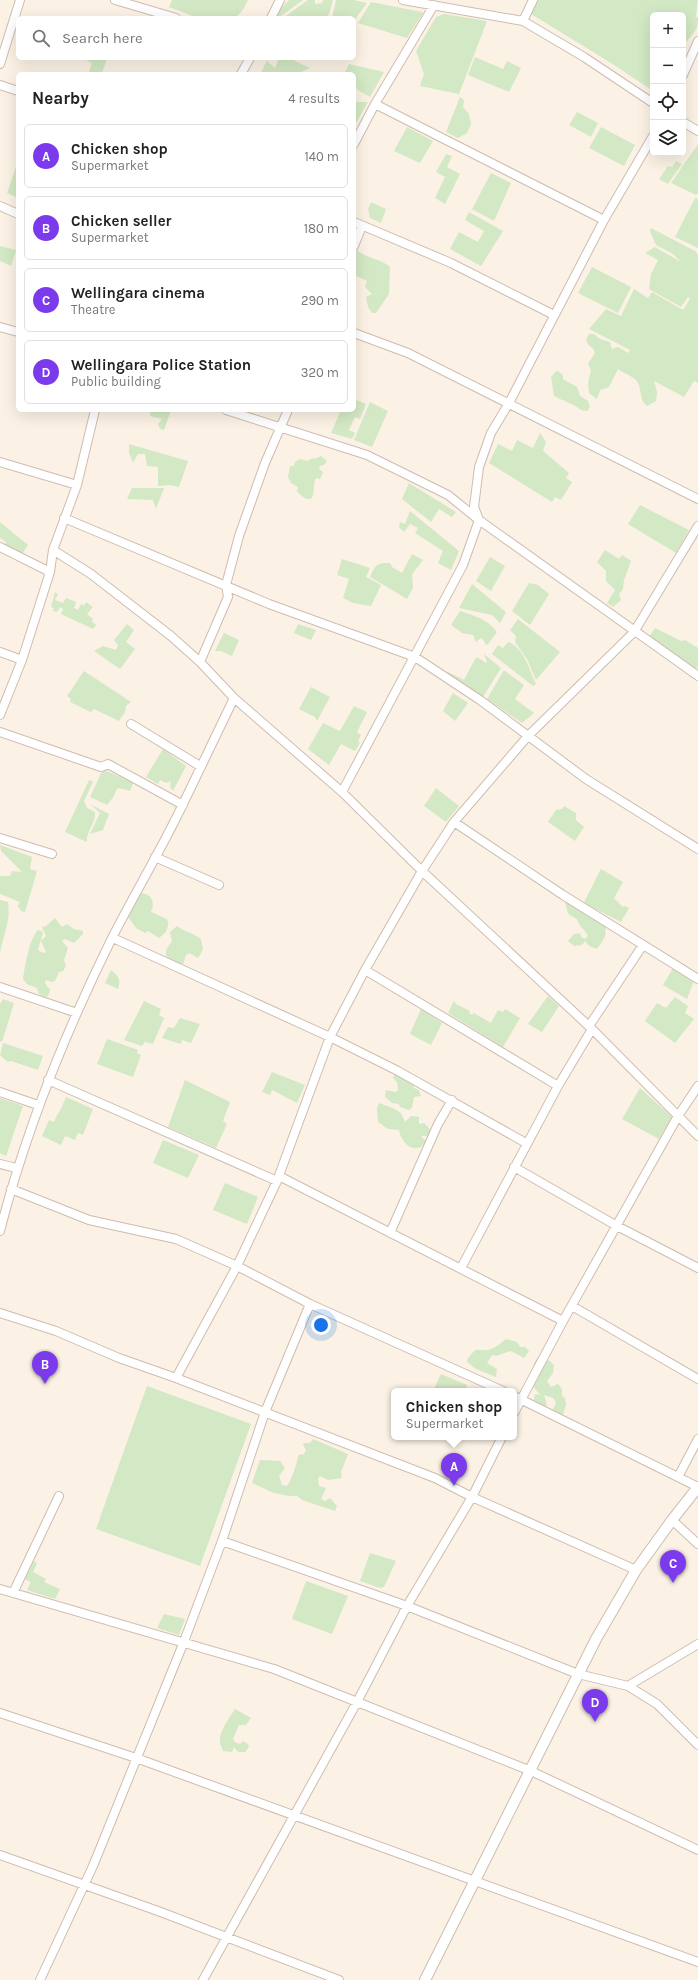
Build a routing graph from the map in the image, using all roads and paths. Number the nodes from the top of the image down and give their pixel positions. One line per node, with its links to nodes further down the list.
1 (20, 0): 12 (street)
2 (115, 0): 7 (street)
3 (280, 0): 8 (street)
4 (403, 0): 6 (street)
5 (533, 0): 9 (street)
6 (439, 4): 9 (street); 18 (street)
7 (169, 16)
8 (272, 16)
9 (523, 21): 17 (street)
10 (698, 42): 13 (street)
11 (249, 60): 14 (street)
12 (0, 64)
13 (686, 68)
14 (242, 72)
15 (0, 85): 16 (street)
16 (16, 90)
17 (650, 101)
18 (375, 104): 21 (street); 25 (street)
19 (686, 124): 20 (street)
20 (698, 131)
21 (356, 140)
22 (650, 141): 25 (street)
23 (0, 206): 24 (street)
24 (16, 213)
25 (604, 220): 28 (street)
26 (358, 224): 27 (street); 28 (street)
27 (356, 235)
28 (554, 315): 32 (street)
29 (0, 327): 30 (street)
30 (16, 331)
31 (356, 334): 32 (street)
32 (509, 403): 39 (street); 41 (street)
33 (94, 412): 38 (street)
34 (233, 412): 36 (street)
35 (287, 412): 36 (street)
36 (281, 426): 41 (street); 46 (street)
37 (0, 462): 38 (street)
38 (76, 485): 40 (street)
39 (698, 499)
40 (64, 518): 44 (street); 46 (street)
41 (479, 520): 47 (street); 49 (street)
42 (698, 526): 47 (street)
43 (0, 548): 45 (street)
44 (54, 550): 45 (street); 51 (street)
45 (50, 572): 50 (street)
46 (226, 585): 49 (street); 51 (street)
47 (634, 632): 52 (street); 57 (street)
48 (0, 652): 50 (street)
49 (415, 657): 57 (street); 59 (street)
50 (22, 660): 54 (street)
51 (200, 662): 53 (street)
52 (698, 676)
53 (234, 698): 58 (street); 59 (street)
54 (0, 715)
55 (131, 724): 58 (street)
56 (0, 732): 60 (street)
57 (528, 736): 61 (street); 63 (street)
58 (200, 766): 60 (street)
59 (342, 792): 66 (street)
60 (183, 805): 65 (street)
61 (454, 822): 66 (street); 69 (street)
62 (0, 838): 64 (street)
63 (698, 849)
64 (52, 854)
65 (155, 857): 67 (street); 68 (street)
66 (422, 872): 70 (street); 74 (street)
67 (219, 885)
68 (112, 938): 73 (street); 75 (street)
69 (642, 945): 71 (street); 74 (street)
70 (365, 970): 75 (street); 77 (street)
71 (698, 979)
72 (0, 987): 73 (street)
73 (77, 1013): 76 (street)
74 (591, 1027): 77 (street); 82 (street)
75 (330, 1037): 80 (street); 88 (street)
76 (48, 1080): 81 (street); 88 (street)
77 (558, 1086): 84 (street)
78 (698, 1086): 82 (street)
79 (0, 1092): 81 (street)
80 (452, 1100): 84 (street); 92 (street)
81 (38, 1105): 87 (street)
82 (678, 1116): 83 (street); 90 (street)
83 (698, 1136)
84 (526, 1144): 86 (street)
85 (0, 1164): 87 (street)
86 (514, 1167): 90 (street); 94 (street)
87 (16, 1168): 89 (street)
88 (278, 1179): 92 (street); 93 (street)
89 (10, 1189): 91 (street); 93 (street)
90 (617, 1226): 95 (street); 97 (street)
91 (0, 1231)
92 (390, 1233): 94 (street)
93 (237, 1266): 96 (street); 100 (street)
94 (461, 1268): 99 (street)
95 (698, 1268)
96 (310, 1304): 102 (street); 104 (street)
97 (572, 1306): 99 (street); 101 (street)
98 (0, 1314): 100 (street)
99 (563, 1321): 103 (street)
100 (176, 1378): 104 (street)
101 (698, 1379)
102 (496, 1388)
103 (517, 1398): 107 (street)
104 (265, 1412): 110 (street); 112 (street)
105 (698, 1439): 107 (street)
106 (500, 1440): 110 (street)
107 (678, 1477): 108 (street)
108 (698, 1487): 111 (street)
109 (59, 1496): 116 (street)
110 (472, 1497): 114 (street); 117 (street)
111 (672, 1520): 113 (street); 114 (street)
112 (222, 1541): 117 (street); 118 (street)
113 (698, 1544)
114 (636, 1570): 120 (street)
115 (0, 1589): 116 (street)
116 (12, 1593): 118 (street)
117 (407, 1606): 120 (street); 122 (street)
118 (183, 1644): 122 (street); 125 (street)
119 (698, 1644): 121 (street)
120 (578, 1674): 121 (street); 126 (street)
121 (628, 1686): 124 (street)
122 (357, 1702): 126 (street); 127 (street)
123 (0, 1713): 125 (street)
124 (698, 1745)
125 (136, 1758): 127 (street); 131 (street)
126 (530, 1771): 128 (street); 130 (street)
127 (294, 1815): 130 (street); 132 (street)
128 (698, 1850)
129 (0, 1855): 131 (street)
130 (475, 1880): 133 (street); 137 (street)
131 (83, 1885): 132 (street); 134 (street)
132 (226, 1937): 135 (street); 136 (street)
133 (698, 1962)
134 (40, 1980)
135 (203, 1980)
136 (339, 1980)
137 (425, 1980)

